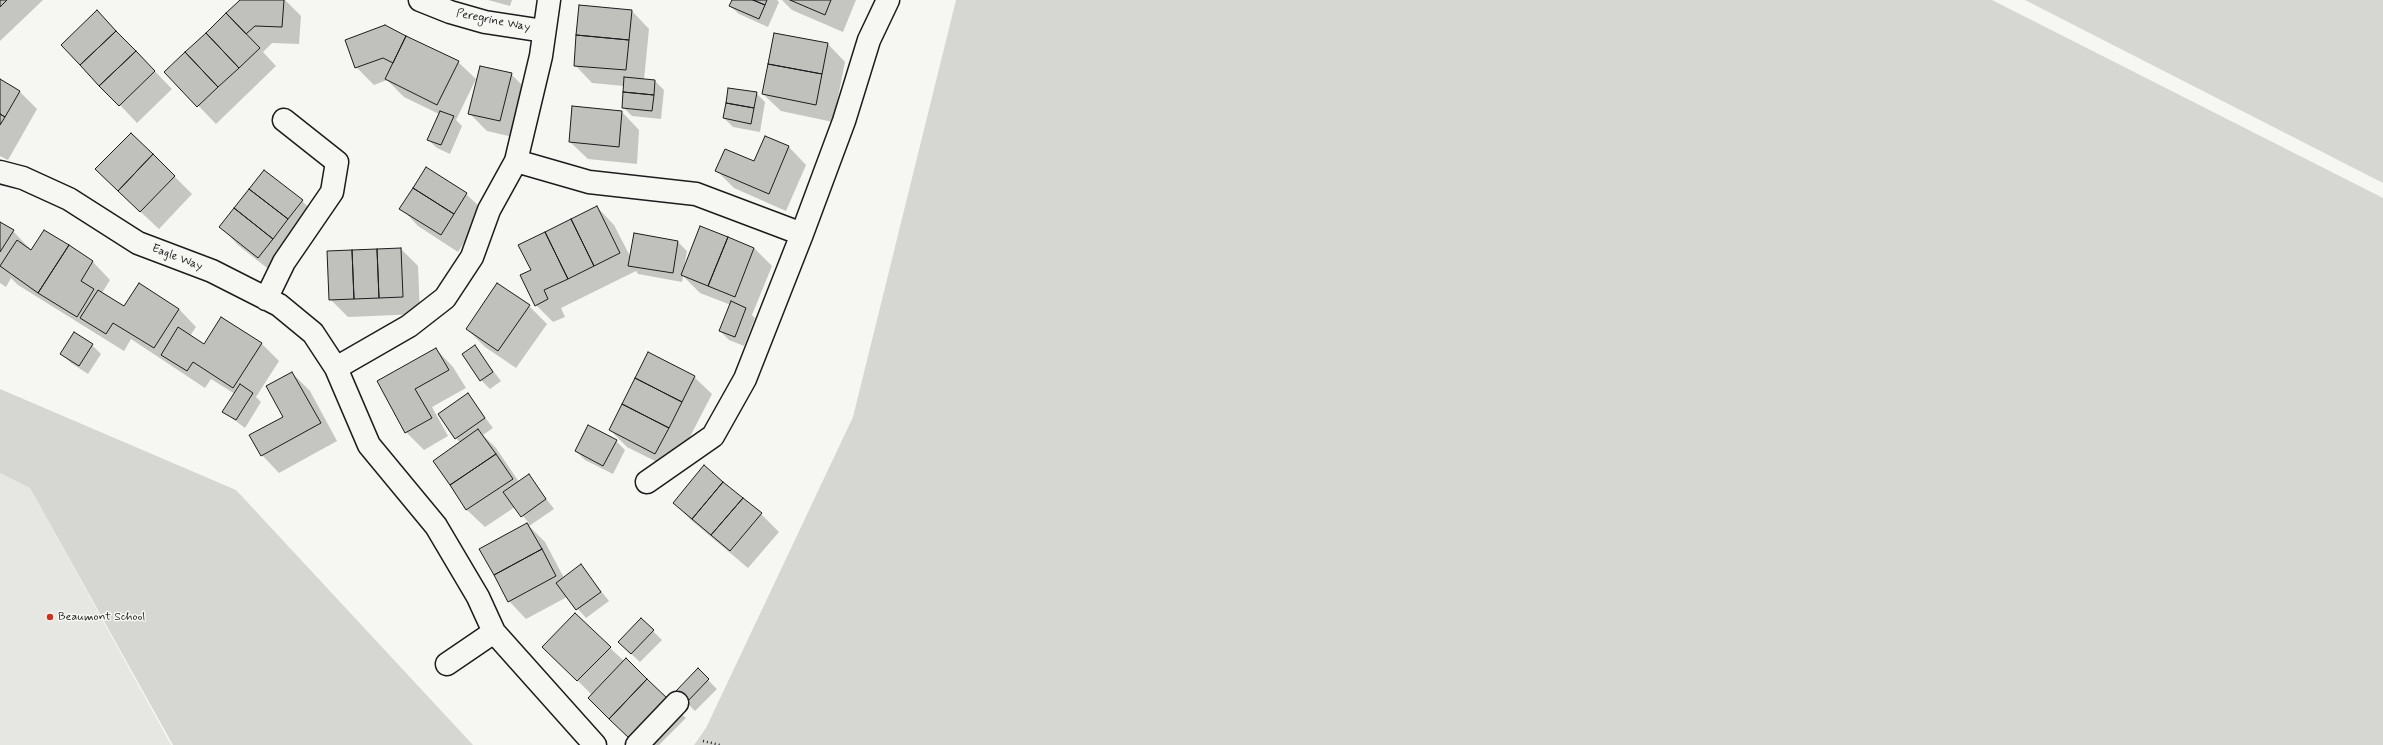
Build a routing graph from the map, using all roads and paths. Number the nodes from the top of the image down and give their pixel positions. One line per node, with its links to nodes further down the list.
1 (420, 0): 4 (street, Peregrine Way)
2 (548, 0): 4 (street)
3 (888, 0): 8 (street)
4 (544, 31): 6 (street)
5 (284, 120): 9 (street)
6 (516, 161): 8 (street); 10 (street)
7 (0, 172): 9 (street, Eagle Way)
8 (802, 234): 11 (street)
9 (266, 299): 10 (street, Eagle Way)
10 (336, 368): 12 (street, Eagle Way)
11 (647, 482)
12 (494, 632): 13 (street); 16 (street, Eagle Way)
13 (447, 664)
14 (677, 703): 17 (street)
15 (704, 741): 18 (path)
16 (595, 745)
17 (637, 745)
18 (720, 745)

